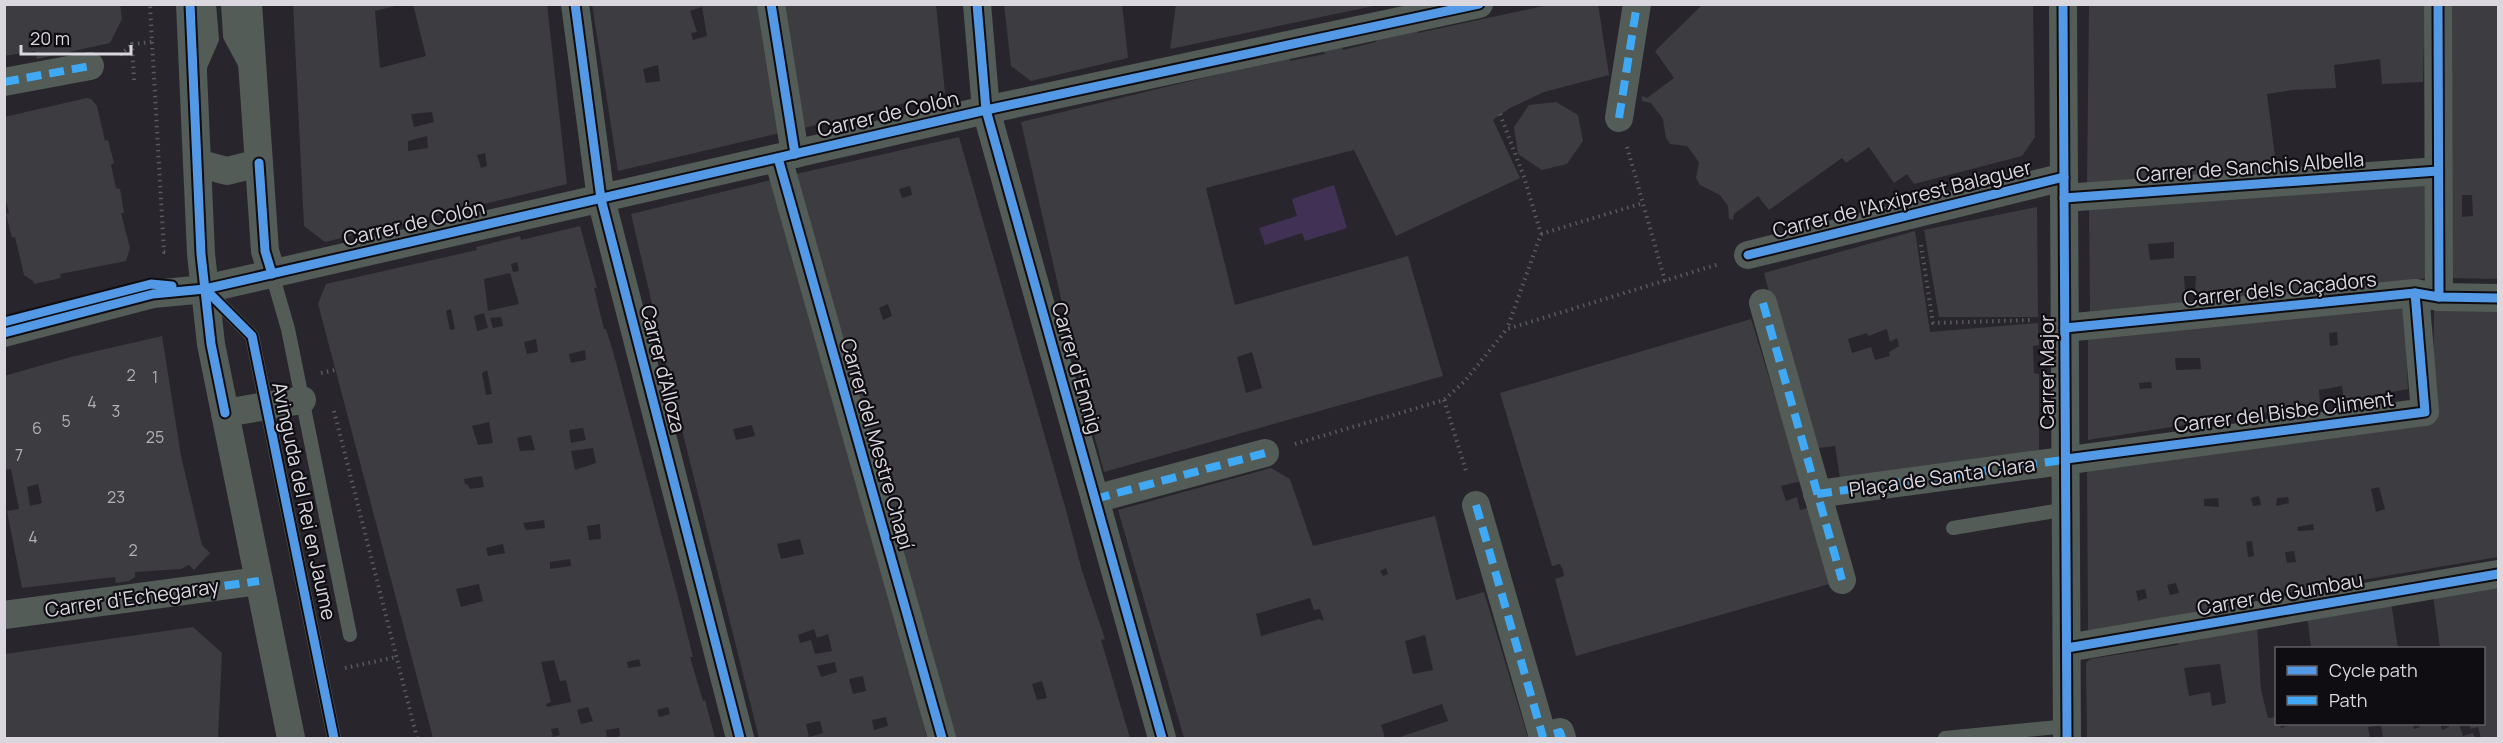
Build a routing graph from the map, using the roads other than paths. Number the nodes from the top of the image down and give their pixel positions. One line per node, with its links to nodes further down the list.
1 (190, 4): 16 (street)
2 (210, 4): 16 (lane)
3 (228, 4): 14 (lane)
4 (248, 4): 14 (street)
5 (575, 4): 24 (street, Carrer d'Alloza)
6 (771, 4): 19 (street, Carrer del Mestre Chapí)
7 (976, 4): 17 (street, Carrer d'Enmig)
8 (1479, 4): 12 (street, Carrer de Colón)
9 (1637, 4): 18 (street)
10 (2063, 4): 23 (street, Carrer Major)
11 (2438, 4): 22 (street)
12 (1445, 8): 17 (street, Carrer de Colón)
13 (90, 66): 15 (street)
14 (253, 79): 21 (street)
15 (4, 82)
16 (194, 83): 20 (street)
17 (986, 110): 19 (street, Carrer de Colón); 40 (street, Carrer d'Enmig)
18 (1619, 118)
19 (786, 156): 24 (street, Carrer de Colón); 54 (street, Carrer del Mestre Chapí)
20 (197, 163): 21 (street); 27 (street)
21 (259, 163): 26 (street)
22 (2438, 171): 23 (street, Carrer de Sanchis Albella); 28 (street)
23 (2064, 188): 25 (street, Carrer de l'Arxiprest Balaguer); 32 (street, Carrer Major)
24 (601, 198): 26 (street, Carrer de Colón); 53 (street, Carrer d'Alloza)
25 (1748, 255)
26 (272, 274): 27 (street, Carrer de Colón); 34 (lane)
27 (205, 289): 31 (street); 33 (street); 35 (lane, Avinguda del Rei en Jaume); 36 (street)
28 (2427, 295): 29 (street, Carrer dels Caçadors); 32 (street, Carrer dels Caçadors); 38 (street, Carrer del Bisbe Climent)
29 (2499, 298)
30 (1762, 303): 39 (street)
31 (4, 322)
32 (2065, 323): 38 (street, Carrer Major)
33 (4, 333)
34 (302, 400): 35 (street, Avinguda del Rei en Jaume); 48 (lane)
35 (266, 406): 36 (street, Avinguda del Rei en Jaume); 52 (lane, Avinguda del Rei en Jaume)
36 (225, 413): 46 (street)
37 (1265, 453): 40 (street)
38 (2066, 459): 39 (street, Plaça de Santa Clara); 42 (street, Carrer Major)
39 (1817, 494): 45 (street)
40 (1095, 499): 55 (street, Carrer d'Enmig)
41 (1476, 505): 56 (street)
42 (2067, 509): 43 (lane); 49 (street, Carrer Major)
43 (1953, 528)
44 (2499, 574): 49 (street, Carrer de Gumbau)
45 (1842, 580)
46 (259, 581): 47 (street, Carrer d'Echegaray); 51 (street)
47 (4, 615)
48 (350, 635)
49 (2067, 648): 50 (street, Carrer Major)
50 (2067, 732): 57 (lane)
51 (291, 738)
52 (334, 738)
53 (740, 738)
54 (942, 738)
55 (1162, 738)
56 (1562, 738)
57 (1945, 738)

